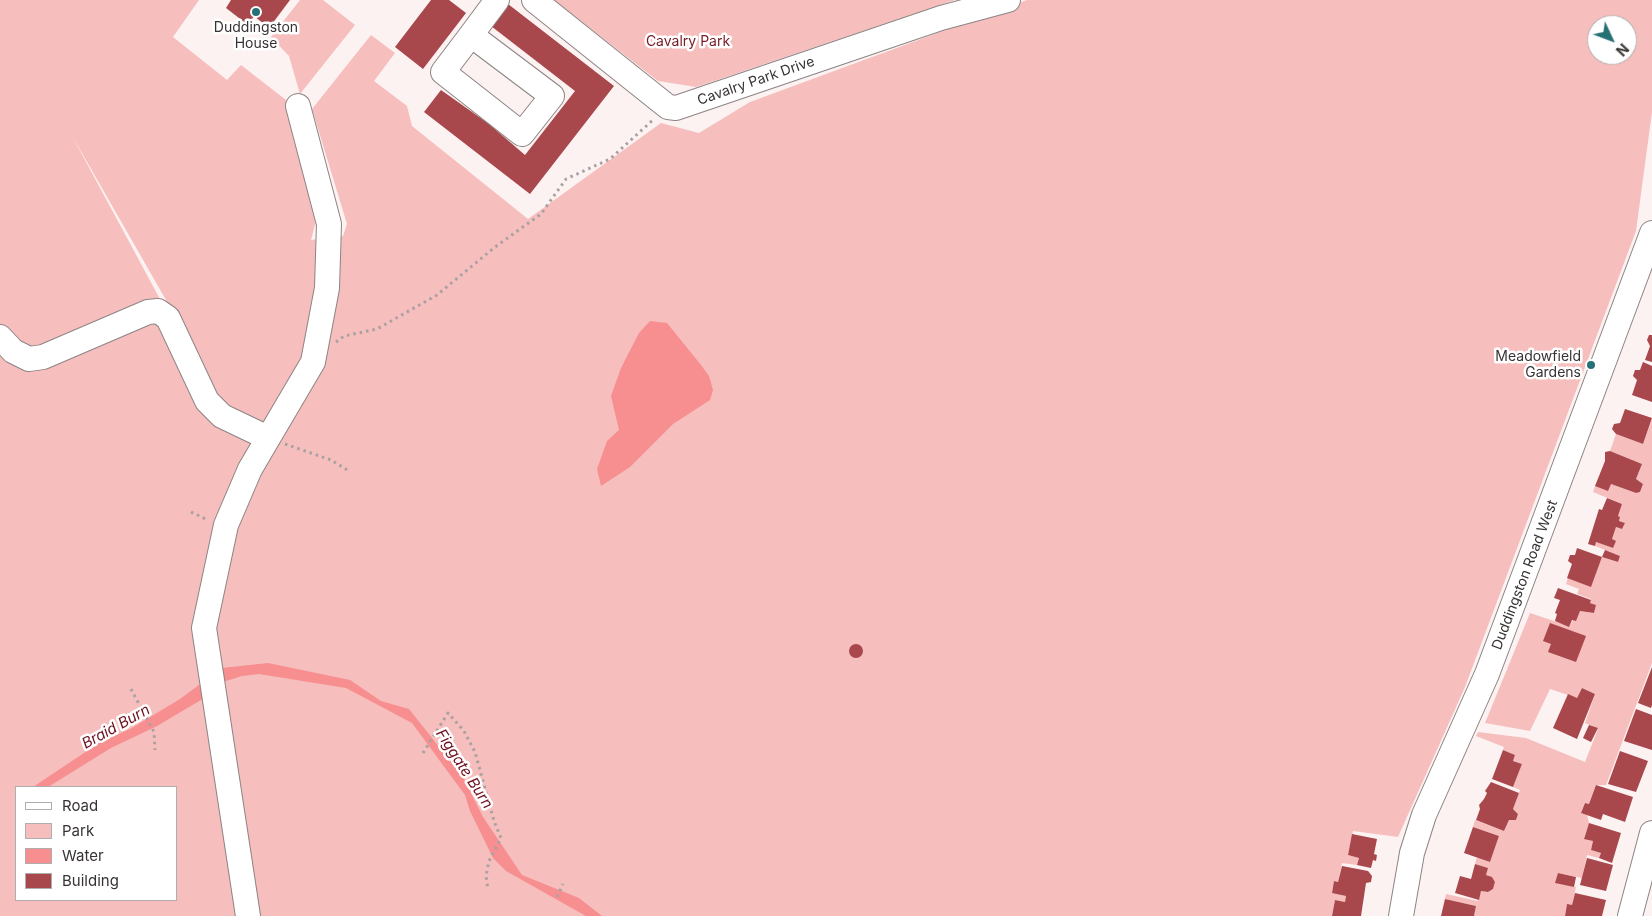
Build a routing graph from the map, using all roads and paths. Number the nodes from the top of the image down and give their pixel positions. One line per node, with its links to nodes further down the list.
1 (497, 0): 4 (street)
2 (534, 0): 6 (street)
3 (1008, 0): 6 (street, Cavalry Park Drive)
4 (470, 35)
5 (298, 106): 9 (street)
6 (668, 107): 9 (path)
7 (1652, 233): 20 (street, Duddingston Road West)
8 (0, 337): 10 (street)
9 (313, 362): 10 (street)
10 (268, 438): 11 (path); 19 (street)
11 (348, 471)
12 (131, 689): 13 (path)
13 (156, 750)
14 (423, 753): 17 (path)
15 (1652, 833): 21 (street)
16 (563, 884): 18 (path)
17 (488, 890)
18 (556, 897)
19 (248, 916)
20 (1401, 916)
21 (1630, 916)

